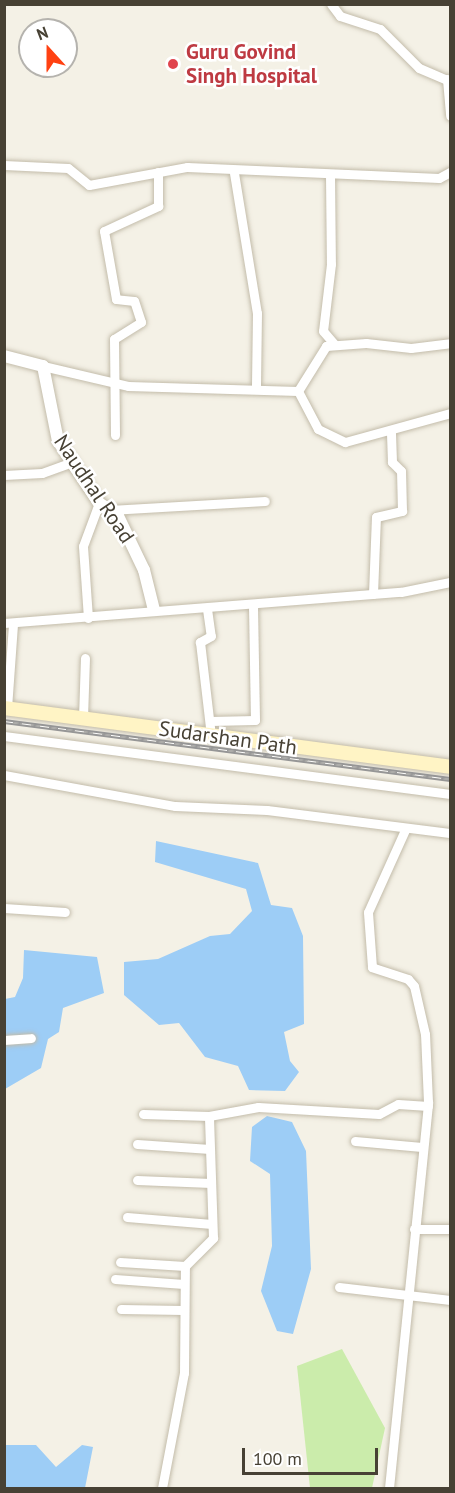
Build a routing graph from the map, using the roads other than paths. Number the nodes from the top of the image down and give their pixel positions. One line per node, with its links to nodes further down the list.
1 (331, 4): 2 (street)
2 (448, 80): 3 (street)
3 (450, 116)
4 (4, 165): 5 (street)
5 (158, 172): 7 (street); 13 (street)
6 (450, 172): 8 (street)
7 (234, 173): 8 (street); 14 (street)
8 (330, 175): 10 (street)
9 (450, 343): 10 (street)
10 (334, 345): 15 (street)
11 (4, 356): 12 (street)
12 (43, 366): 13 (street); 19 (street, Naudhal Road)
13 (111, 384): 14 (street); 18 (street)
14 (256, 389): 15 (street)
15 (294, 391): 17 (street)
16 (450, 412): 17 (street)
17 (391, 433): 24 (street)
18 (115, 435)
19 (73, 462): 20 (street); 22 (street, Naudhal Road)
20 (4, 475)
21 (265, 501): 22 (street)
22 (104, 506): 27 (street, Naudhal Road); 28 (street)
23 (450, 582): 24 (street)
24 (374, 594): 25 (street)
25 (254, 604): 26 (street); 34 (street)
26 (207, 609): 27 (street); 33 (street)
27 (154, 610): 28 (street)
28 (88, 618): 29 (street)
29 (9, 623): 31 (street)
30 (85, 658): 32 (street)
31 (6, 708): 32 (main road, Sudarshan Path)
32 (83, 718): 36 (main road, Sudarshan Path)
33 (210, 721): 34 (street); 36 (street)
34 (235, 723): 37 (street)
35 (4, 736): 40 (street)
36 (212, 736): 37 (main road, Sudarshan Path)
37 (236, 739): 38 (main road, Sudarshan Path)
38 (450, 768)
39 (4, 775): 41 (street)
40 (450, 794)
41 (405, 830): 42 (street); 47 (street)
42 (450, 833)
43 (4, 908): 44 (street)
44 (65, 912)
45 (31, 1038): 46 (street)
46 (4, 1040)
47 (428, 1106): 49 (street); 52 (street)
48 (143, 1113): 49 (street)
49 (209, 1116): 53 (street)
50 (355, 1142): 52 (street)
51 (136, 1144): 53 (street)
52 (422, 1147): 58 (street)
53 (210, 1149): 55 (street)
54 (137, 1180): 55 (street)
55 (211, 1183): 57 (street)
56 (127, 1217): 57 (street)
57 (212, 1224): 61 (street)
58 (414, 1229): 59 (street); 65 (street)
59 (450, 1229)
60 (120, 1262): 61 (street)
61 (185, 1266): 63 (street)
62 (116, 1279): 63 (street)
63 (184, 1284): 68 (street)
64 (339, 1287): 65 (street)
65 (411, 1294): 66 (street); 70 (street)
66 (450, 1300)
67 (121, 1309): 68 (street)
68 (183, 1310): 69 (street)
69 (162, 1488)
70 (389, 1488)

